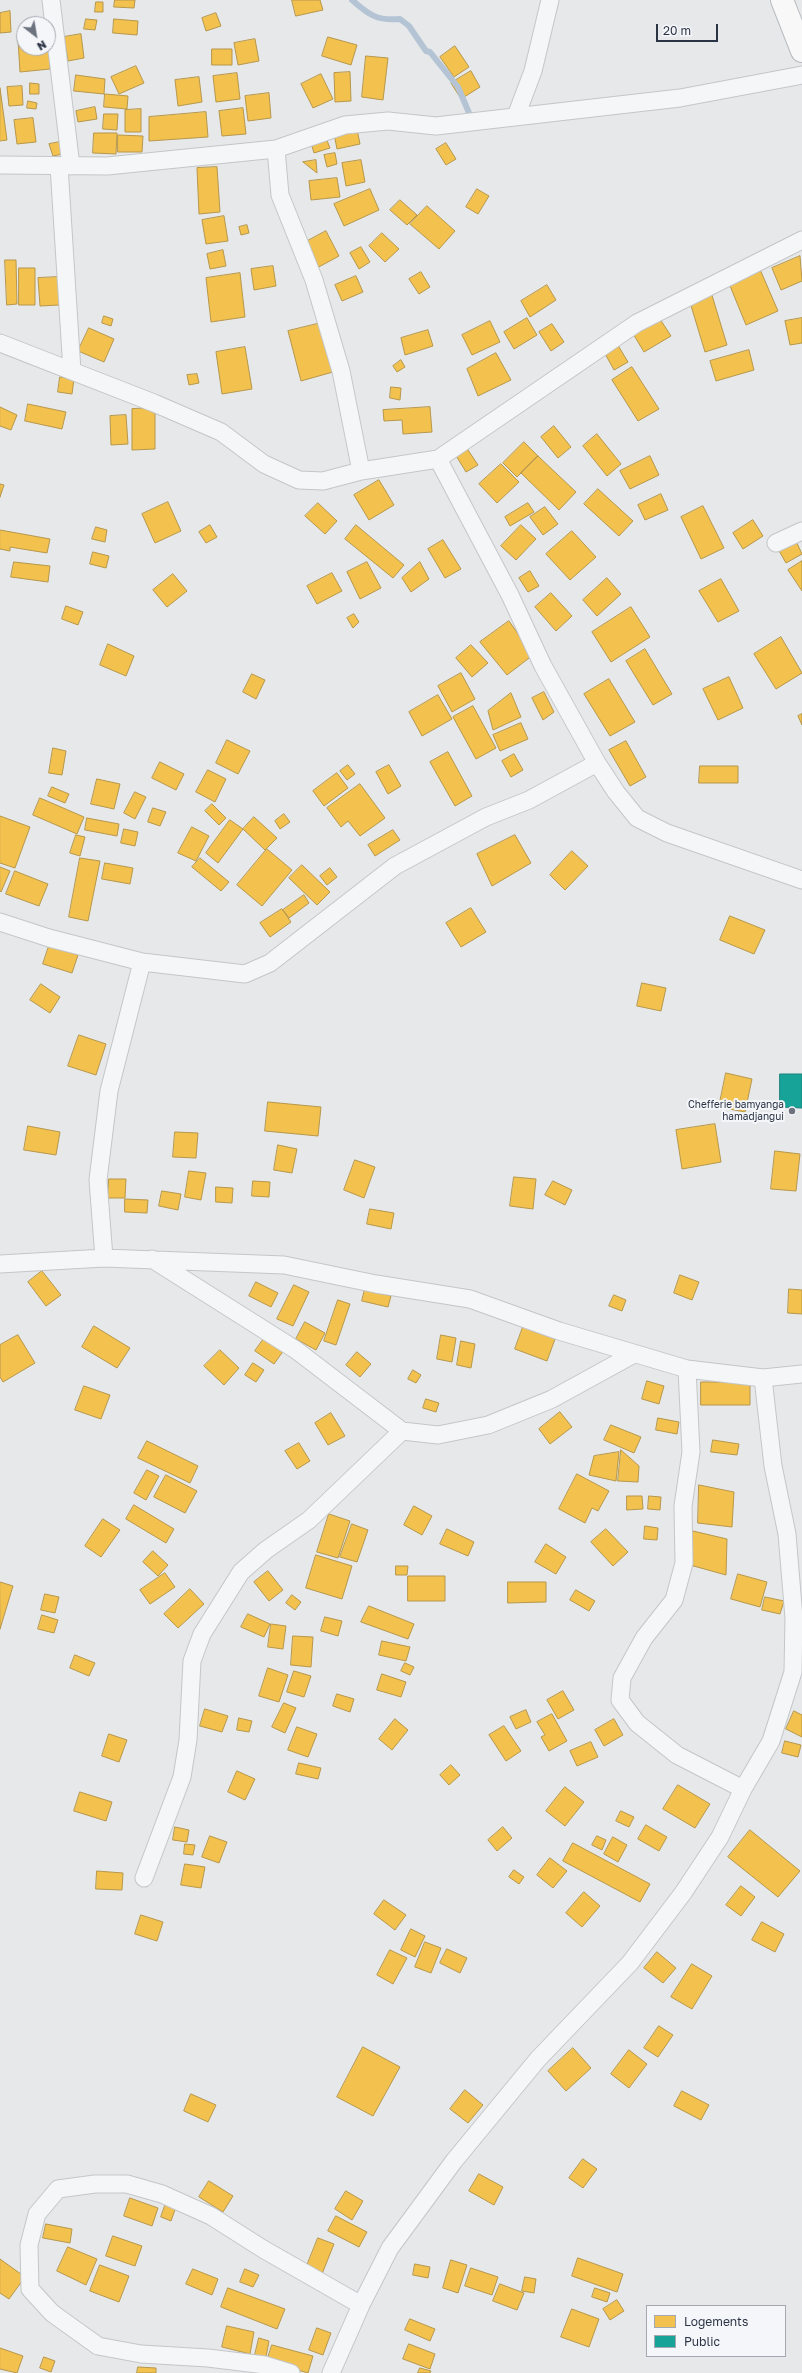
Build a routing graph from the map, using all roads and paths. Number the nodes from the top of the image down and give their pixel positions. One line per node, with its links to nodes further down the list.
1 (51, 0): 9 (street)
2 (550, 0): 6 (street)
3 (782, 0): 4 (highway)
4 (802, 51)
5 (802, 76): 6 (street)
6 (516, 116): 7 (street)
7 (276, 149): 9 (street); 14 (street)
8 (0, 165): 9 (street)
9 (65, 166): 12 (street)
10 (802, 240): 13 (street)
11 (0, 343): 12 (street)
12 (72, 371): 14 (street)
13 (438, 459): 14 (street); 17 (street)
14 (362, 471)
15 (802, 531): 16 (street)
16 (776, 543)
17 (597, 763): 18 (street); 20 (street)
18 (802, 880)
19 (0, 922): 20 (street)
20 (142, 962): 21 (street)
21 (104, 1258): 22 (street); 23 (street)
22 (151, 1258): 24 (street); 28 (street)
23 (0, 1264)
24 (634, 1354): 25 (street); 28 (street)
25 (687, 1369): 27 (street); 29 (street)
26 (802, 1374): 27 (street)
27 (763, 1378): 29 (street)
28 (402, 1431): 30 (street)
29 (742, 1789): 31 (street)
30 (144, 1878)
31 (361, 2305): 32 (street); 33 (street)
32 (290, 2373)
33 (331, 2373)

